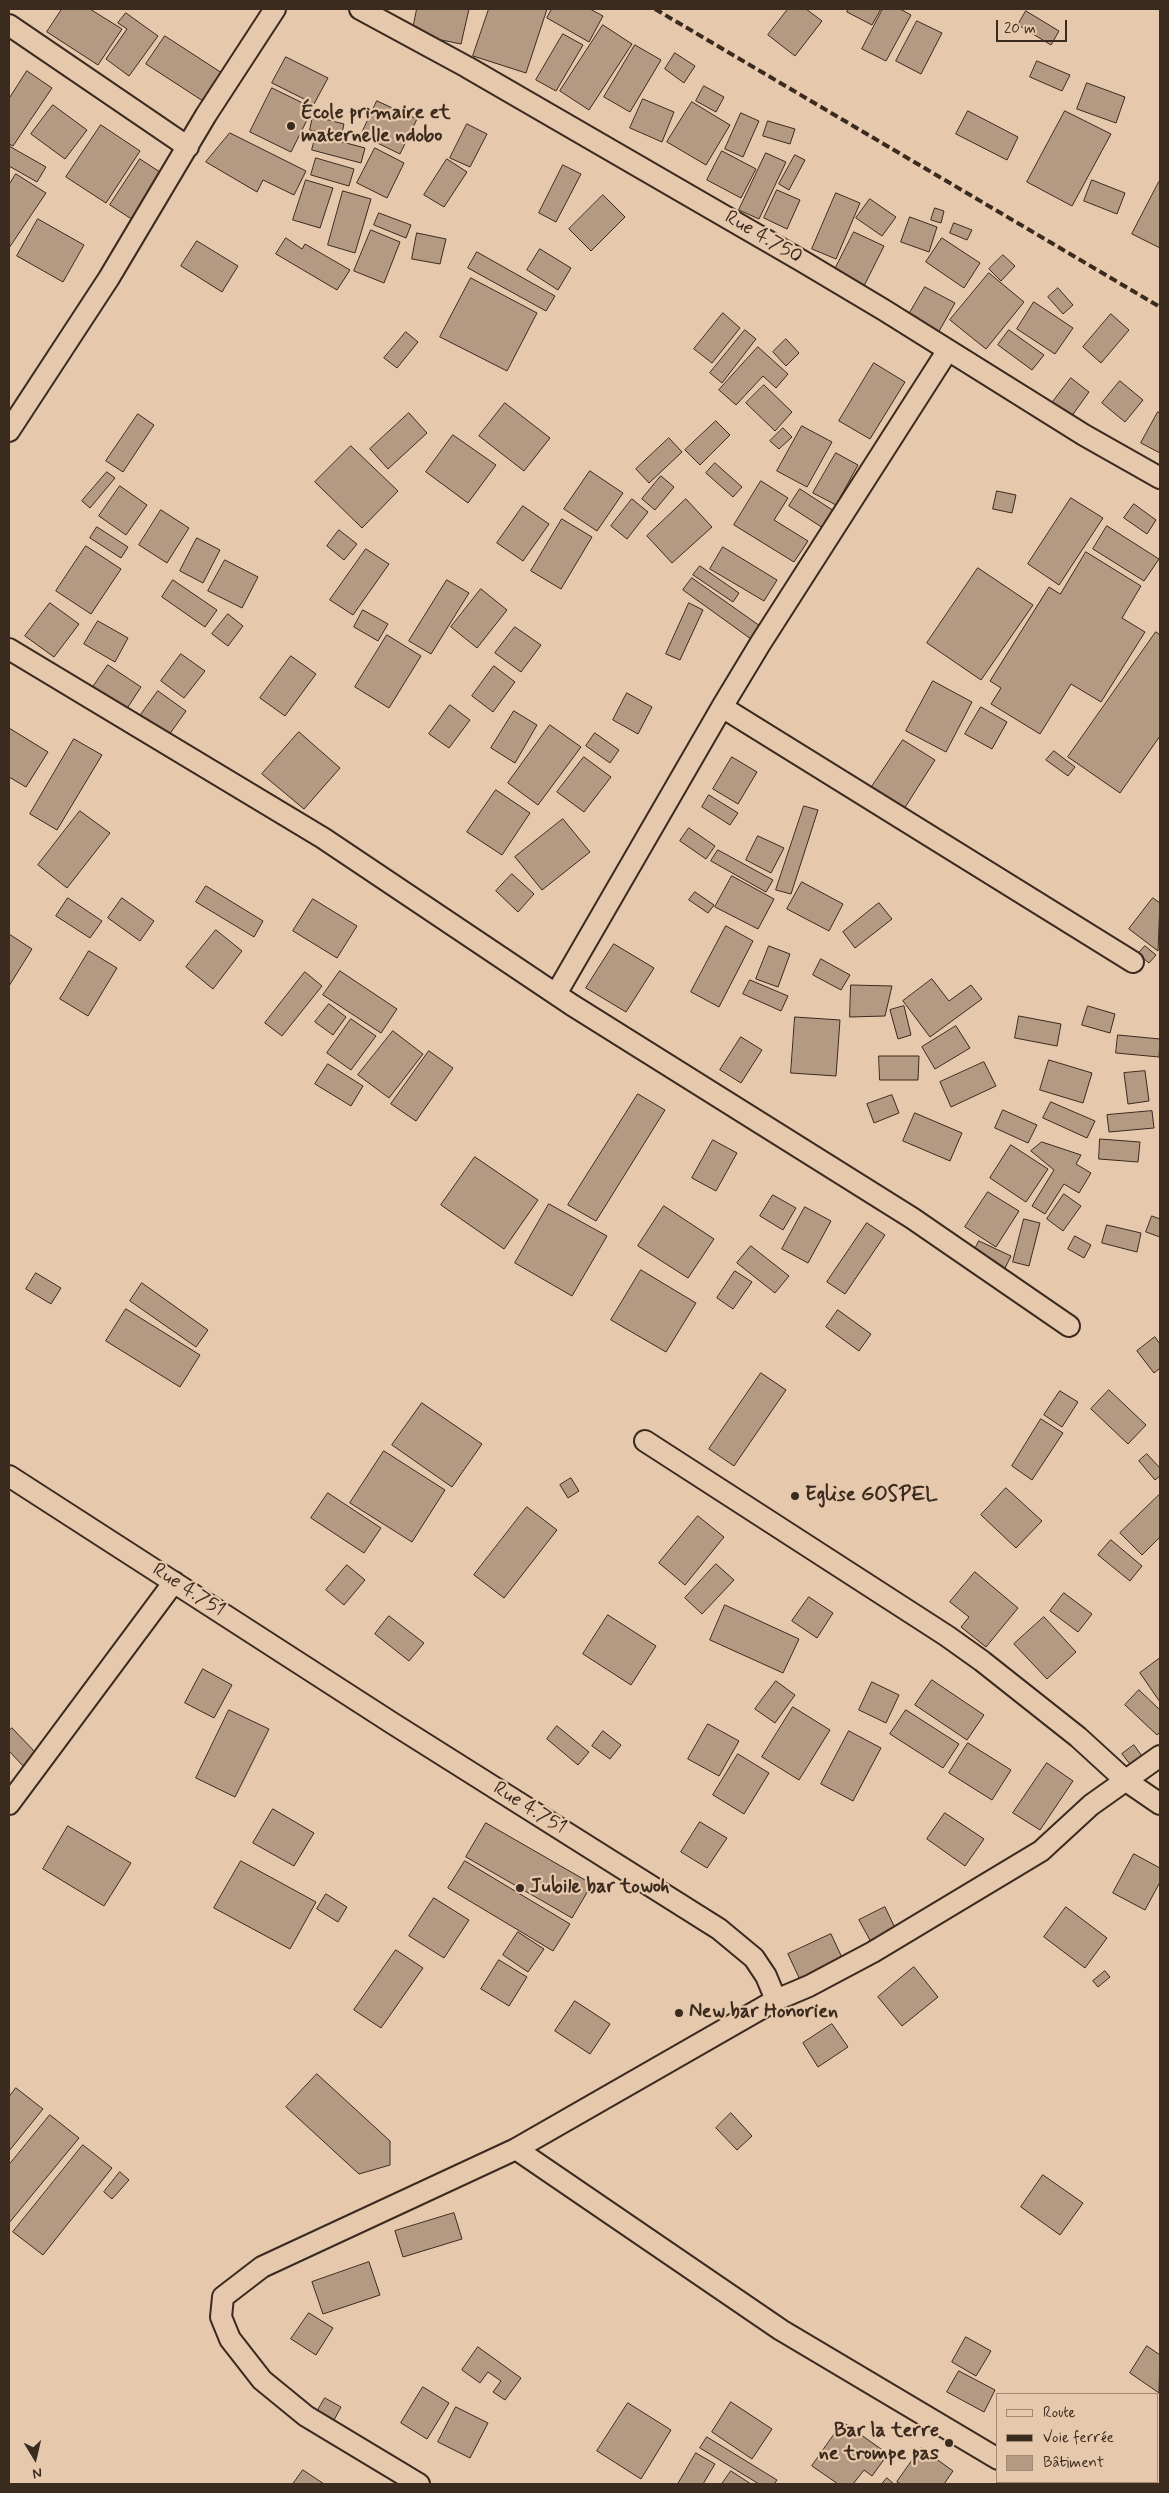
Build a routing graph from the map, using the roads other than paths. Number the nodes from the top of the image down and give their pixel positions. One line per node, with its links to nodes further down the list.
1 (275, 9): 4 (street)
2 (360, 9): 5 (street, Rue 4.750)
3 (9, 25): 4 (street)
4 (188, 146): 6 (street)
5 (948, 350): 7 (street, Rue 4.750); 9 (street)
6 (9, 431)
7 (1160, 478)
8 (9, 649): 11 (street)
9 (722, 707): 10 (street); 11 (street)
10 (1133, 962)
11 (556, 994): 12 (street)
12 (1069, 1326)
13 (644, 1441): 17 (street)
14 (9, 1476): 15 (street, Rue 4.751)
15 (174, 1582): 18 (street); 20 (street, Rue 4.751)
16 (1160, 1756): 17 (street)
17 (1125, 1780): 19 (street); 20 (street)
18 (9, 1804)
19 (1160, 1804)
20 (776, 2000): 21 (street)
21 (516, 2149): 22 (street); 23 (street)
22 (996, 2458)
23 (419, 2484)

